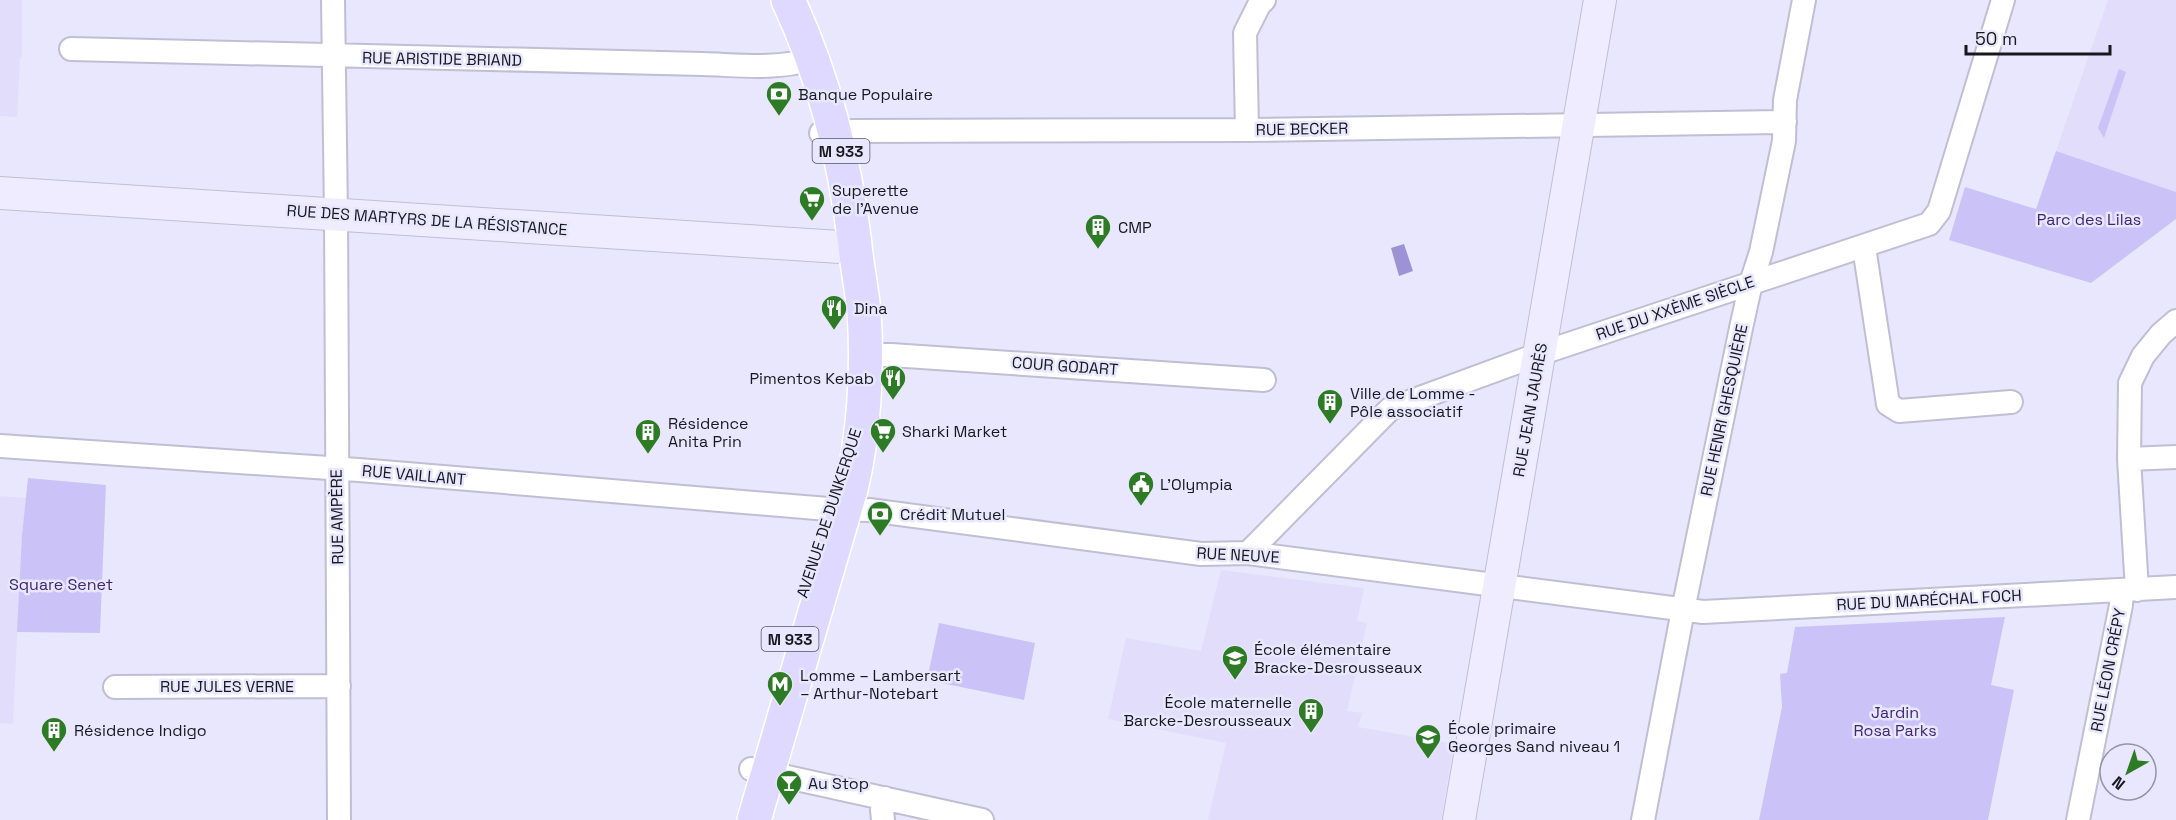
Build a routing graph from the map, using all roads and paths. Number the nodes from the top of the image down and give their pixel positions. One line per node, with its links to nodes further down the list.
1 (333, 0): 9 (street, RUE AMPÈRE)
2 (774, 0): 10 (main road, AVENUE DE DUNKERQUE / M 933)
3 (788, 0): 10 (main road, AVENUE DE DUNKERQUE / M 933)
4 (1264, 0): 13 (street)
5 (1600, 0): 12 (street, RUE JEAN JAURÈS)
6 (1804, 0): 11 (street, RUE HENRI GHESQUIÈRE)
7 (2003, 0): 18 (street, RUE DU XXÈME SIÈCLE)
8 (71, 49): 9 (street, RUE ARISTIDE BRIAND)
9 (333, 56): 10 (street, RUE ARISTIDE BRIAND); 16 (street, RUE AMPÈRE)
10 (804, 62): 14 (main road, AVENUE DE DUNKERQUE / M 933)
11 (1785, 122): 12 (street, RUE BECKER); 19 (street, RUE HENRI GHESQUIÈRE)
12 (1578, 125): 13 (street, RUE BECKER); 21 (street, RUE JEAN JAURÈS)
13 (1247, 130): 14 (street, RUE BECKER)
14 (828, 132): 17 (main road, AVENUE DE DUNKERQUE / M 933)
15 (0, 193): 16 (street, RUE DES MARTYRS DE LA RÉSISTANCE)
16 (336, 214): 17 (street, RUE DES MARTYRS DE LA RÉSISTANCE); 28 (street, RUE AMPÈRE)
17 (855, 246): 22 (main road, AVENUE DE DUNKERQUE / M 933)
18 (1864, 247): 19 (street, RUE DU XXÈME SIÈCLE); 24 (street)
19 (1751, 283): 21 (street, RUE DU XXÈME SIÈCLE); 34 (street, RUE HENRI GHESQUIÈRE)
20 (2176, 321): 27 (street, RUE LÉON CRÉPY)
21 (1539, 354): 30 (street, RUE DU XXÈME SIÈCLE); 31 (street, RUE JEAN JAURÈS)
22 (866, 355): 23 (street, COUR GODART); 29 (main road, AVENUE DE DUNKERQUE / M 933)
23 (1264, 380)
24 (2011, 402)
25 (0, 446): 28 (street, RUE VAILLANT)
26 (2176, 457): 27 (street)
27 (2130, 459): 33 (street, RUE LÉON CRÉPY)
28 (337, 469): 29 (street, RUE VAILLANT); 35 (street, RUE AMPÈRE)
29 (836, 509): 30 (street, RUE NEUVE); 37 (main road, AVENUE DE DUNKERQUE / M 933)
30 (1248, 553): 31 (street, RUE NEUVE)
31 (1499, 586): 34 (street, RUE NEUVE); 43 (street, RUE JEAN JAURÈS)
32 (2176, 587): 33 (street, RUE DU MARÉCHAL FOCH)
33 (2129, 590): 34 (street, RUE DU MARÉCHAL FOCH); 45 (street, RUE LÉON CRÉPY)
34 (1683, 610): 44 (street, RUE HENRI GHESQUIÈRE)
35 (339, 686): 36 (street, RUE JULES VERNE); 39 (street, RUE AMPÈRE)
36 (115, 687)
37 (759, 771): 38 (street); 40 (main road, AVENUE DE DUNKERQUE / M 933); 41 (main road, AVENUE DE DUNKERQUE / M 933)
38 (884, 809): 42 (street)
39 (339, 820)
40 (739, 820)
41 (754, 820)
42 (982, 820)
43 (1459, 820)
44 (1643, 820)
45 (2078, 820)

